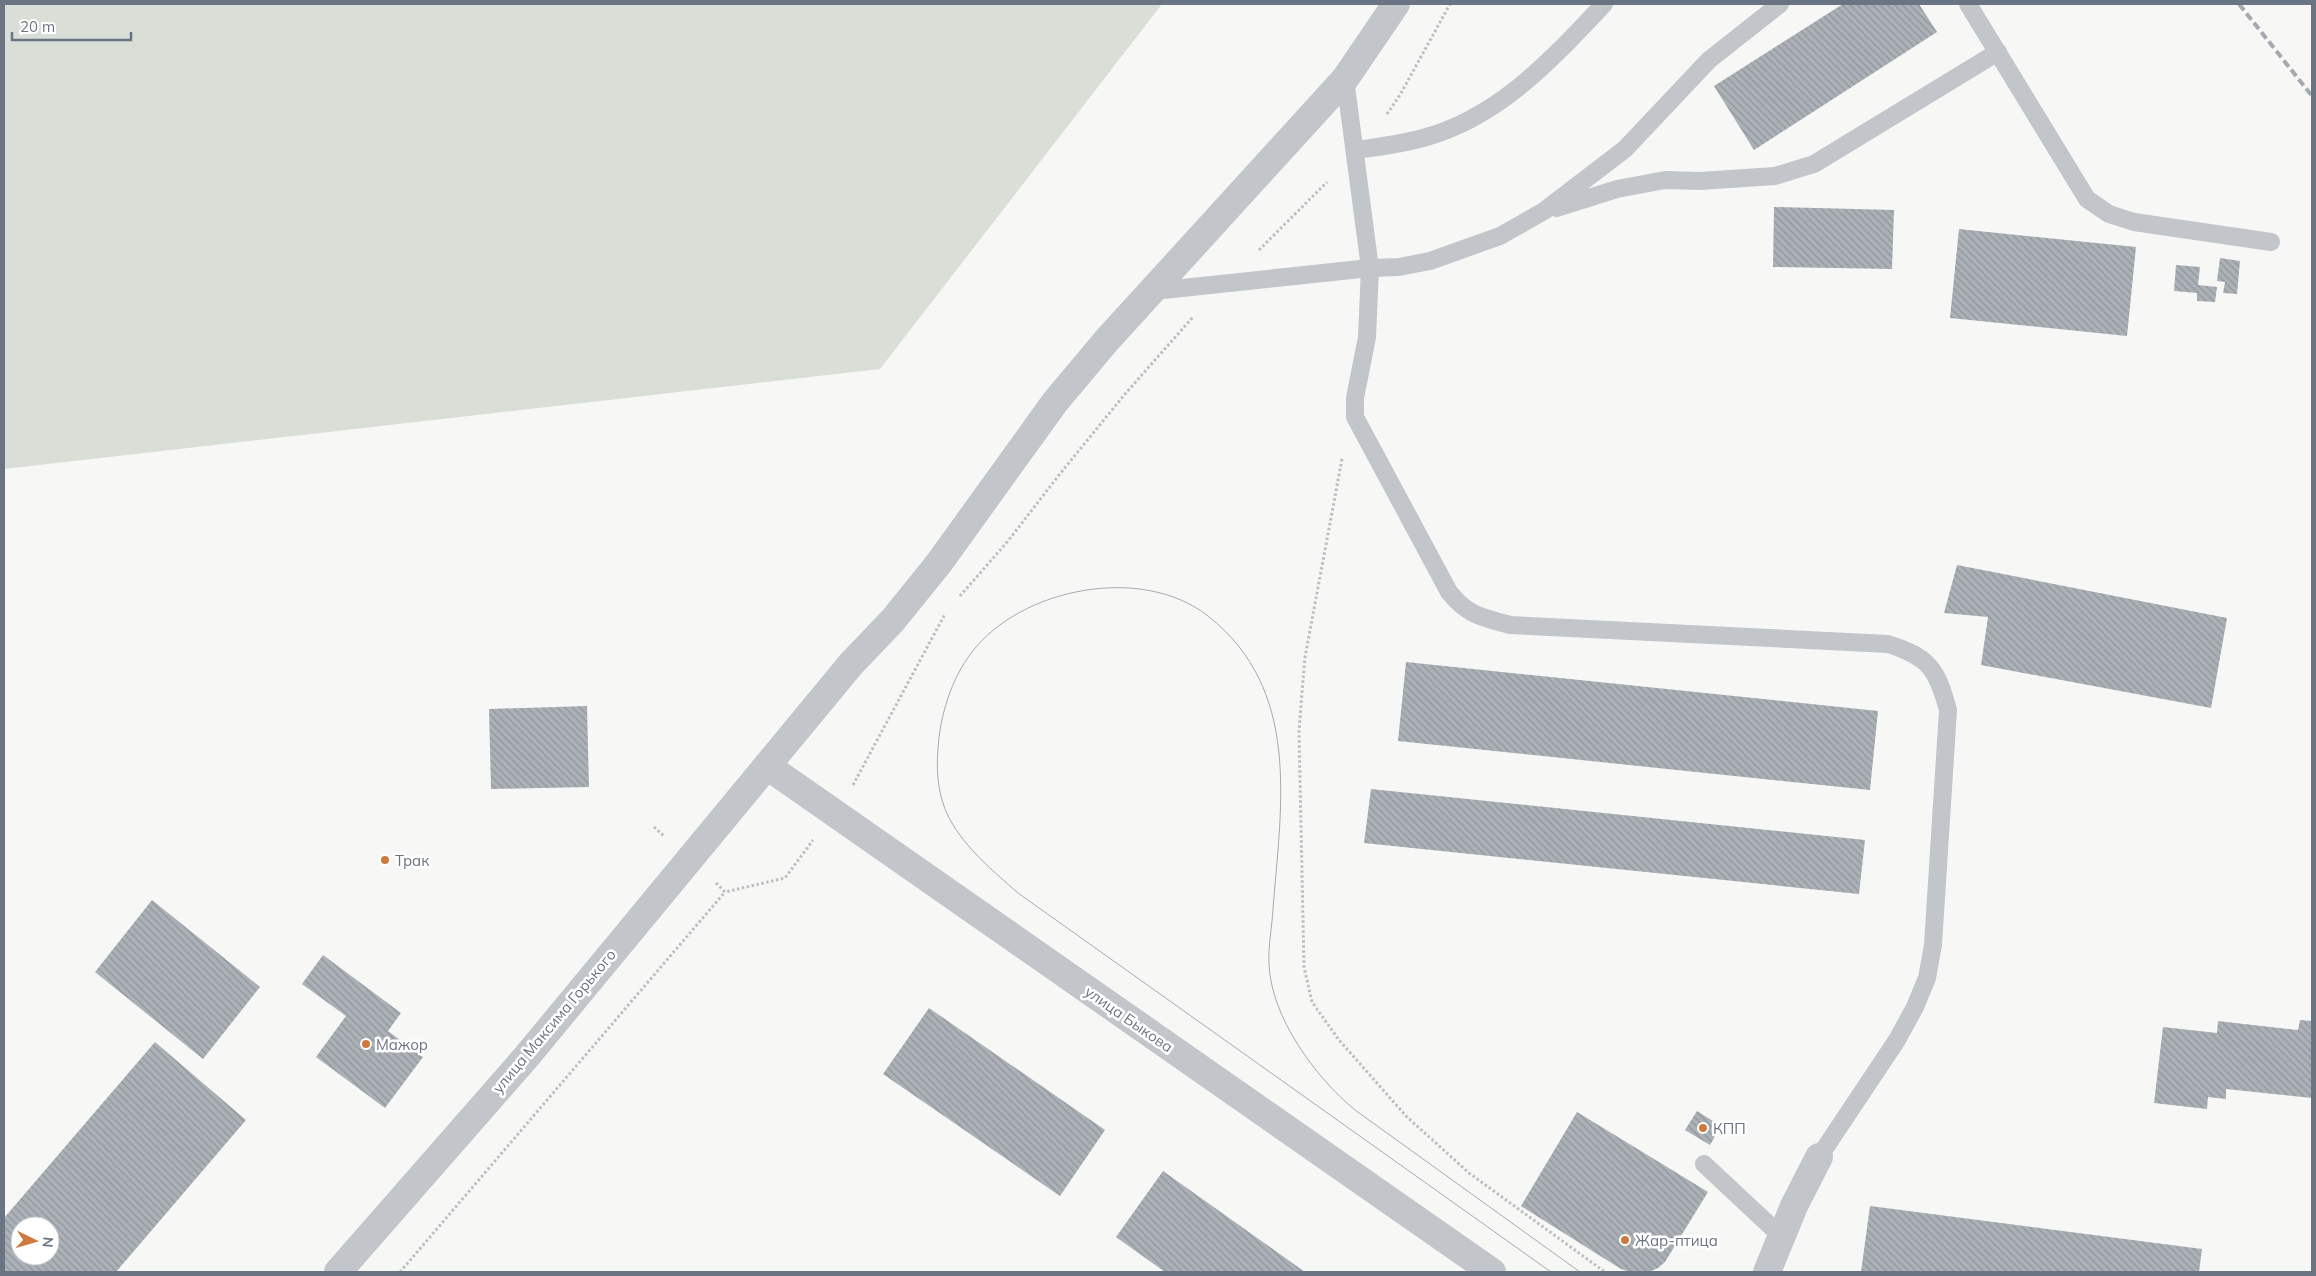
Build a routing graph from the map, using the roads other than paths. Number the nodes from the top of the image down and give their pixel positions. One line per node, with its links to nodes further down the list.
1 (1396, 4): 6 (street, улица Максима Горького)
2 (1604, 4): 7 (lane)
3 (1780, 4): 8 (lane)
4 (1968, 4): 5 (lane)
5 (1998, 52): 8 (lane); 9 (lane)
6 (1344, 79): 7 (lane); 11 (street, улица Максима Горького)
7 (1356, 150): 10 (lane)
8 (1544, 212): 10 (lane)
9 (2270, 242)
10 (1370, 268): 11 (lane); 13 (lane)
11 (1154, 291): 12 (street, улица Максима Горького)
12 (767, 766): 16 (street, улица Максима Горького); 17 (street, улица Быкова)
13 (1819, 1157): 15 (street)
14 (1704, 1164): 15 (lane)
15 (1782, 1237): 18 (street)
16 (338, 1272)
17 (1492, 1272)
18 (1767, 1272)

